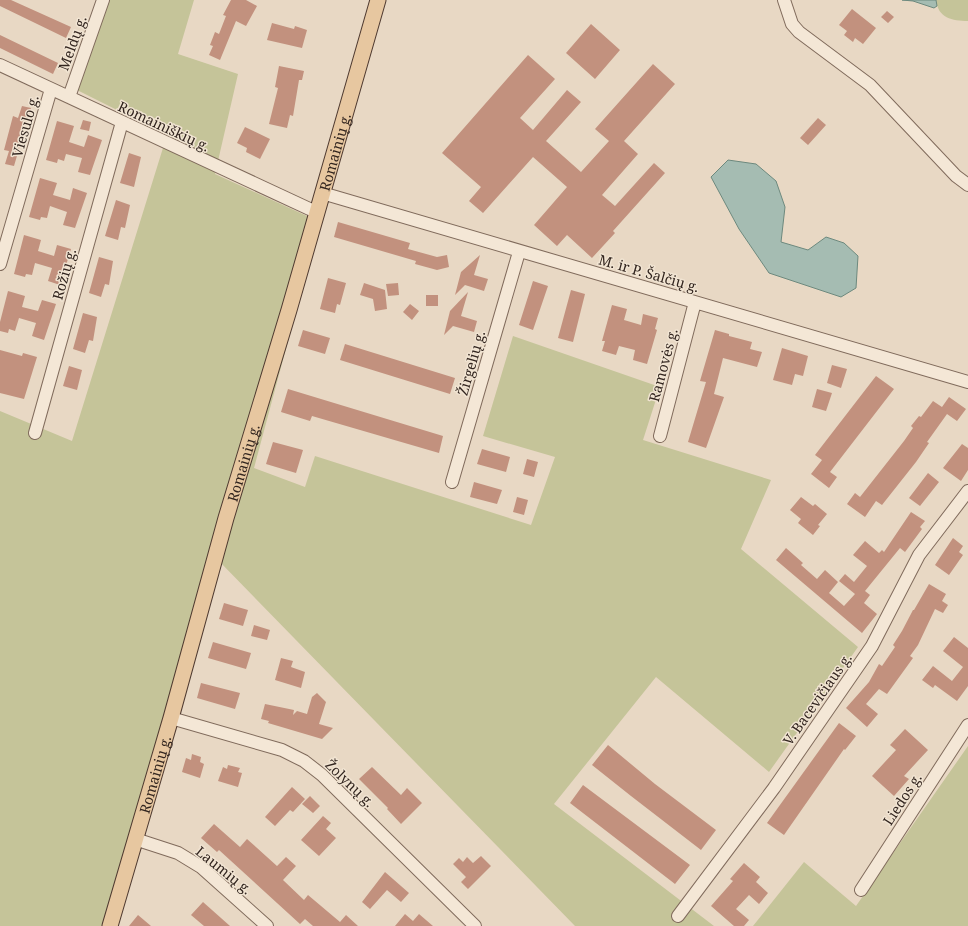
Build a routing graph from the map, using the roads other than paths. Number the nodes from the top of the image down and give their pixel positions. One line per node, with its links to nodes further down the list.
1 (103, 0): 6 (street, Meldų g.)
2 (378, 0): 9 (main road, Romainių g.)
3 (784, 0): 8 (street)
4 (0, 65): 5 (street, Romainiškių g.)
5 (51, 89): 6 (street, Romainiškių g.); 12 (street, Viesulo g.)
6 (69, 97): 7 (street, Romainiškių g.)
7 (122, 122): 10 (street, Romainiškių g.); 15 (street, Rožių g.)
8 (968, 185)
9 (322, 193): 10 (main road, Romainių g.); 11 (street, M. ir P. Šalčių g.)
10 (316, 212): 19 (main road, Romainių g.)
11 (519, 252): 13 (street, M. ir P. Šalčių g.); 17 (street, Žirgelių g.)
12 (0, 264)
13 (695, 302): 14 (street, M. ir P. Šalčių g.); 16 (street, Ramovės g.)
14 (968, 382)
15 (35, 433)
16 (660, 436)
17 (452, 482)
18 (968, 491): 23 (street, V. Bacevičiaus g.)
19 (171, 718): 21 (main road, Romainių g.); 26 (street, Žolynų g.)
20 (968, 725): 22 (street, Liedos g.)
21 (135, 839): 24 (main road, Romainių g.); 25 (street, Laumių g.)
22 (861, 890)
23 (678, 916)
24 (110, 926)
25 (267, 926)
26 (475, 926)

